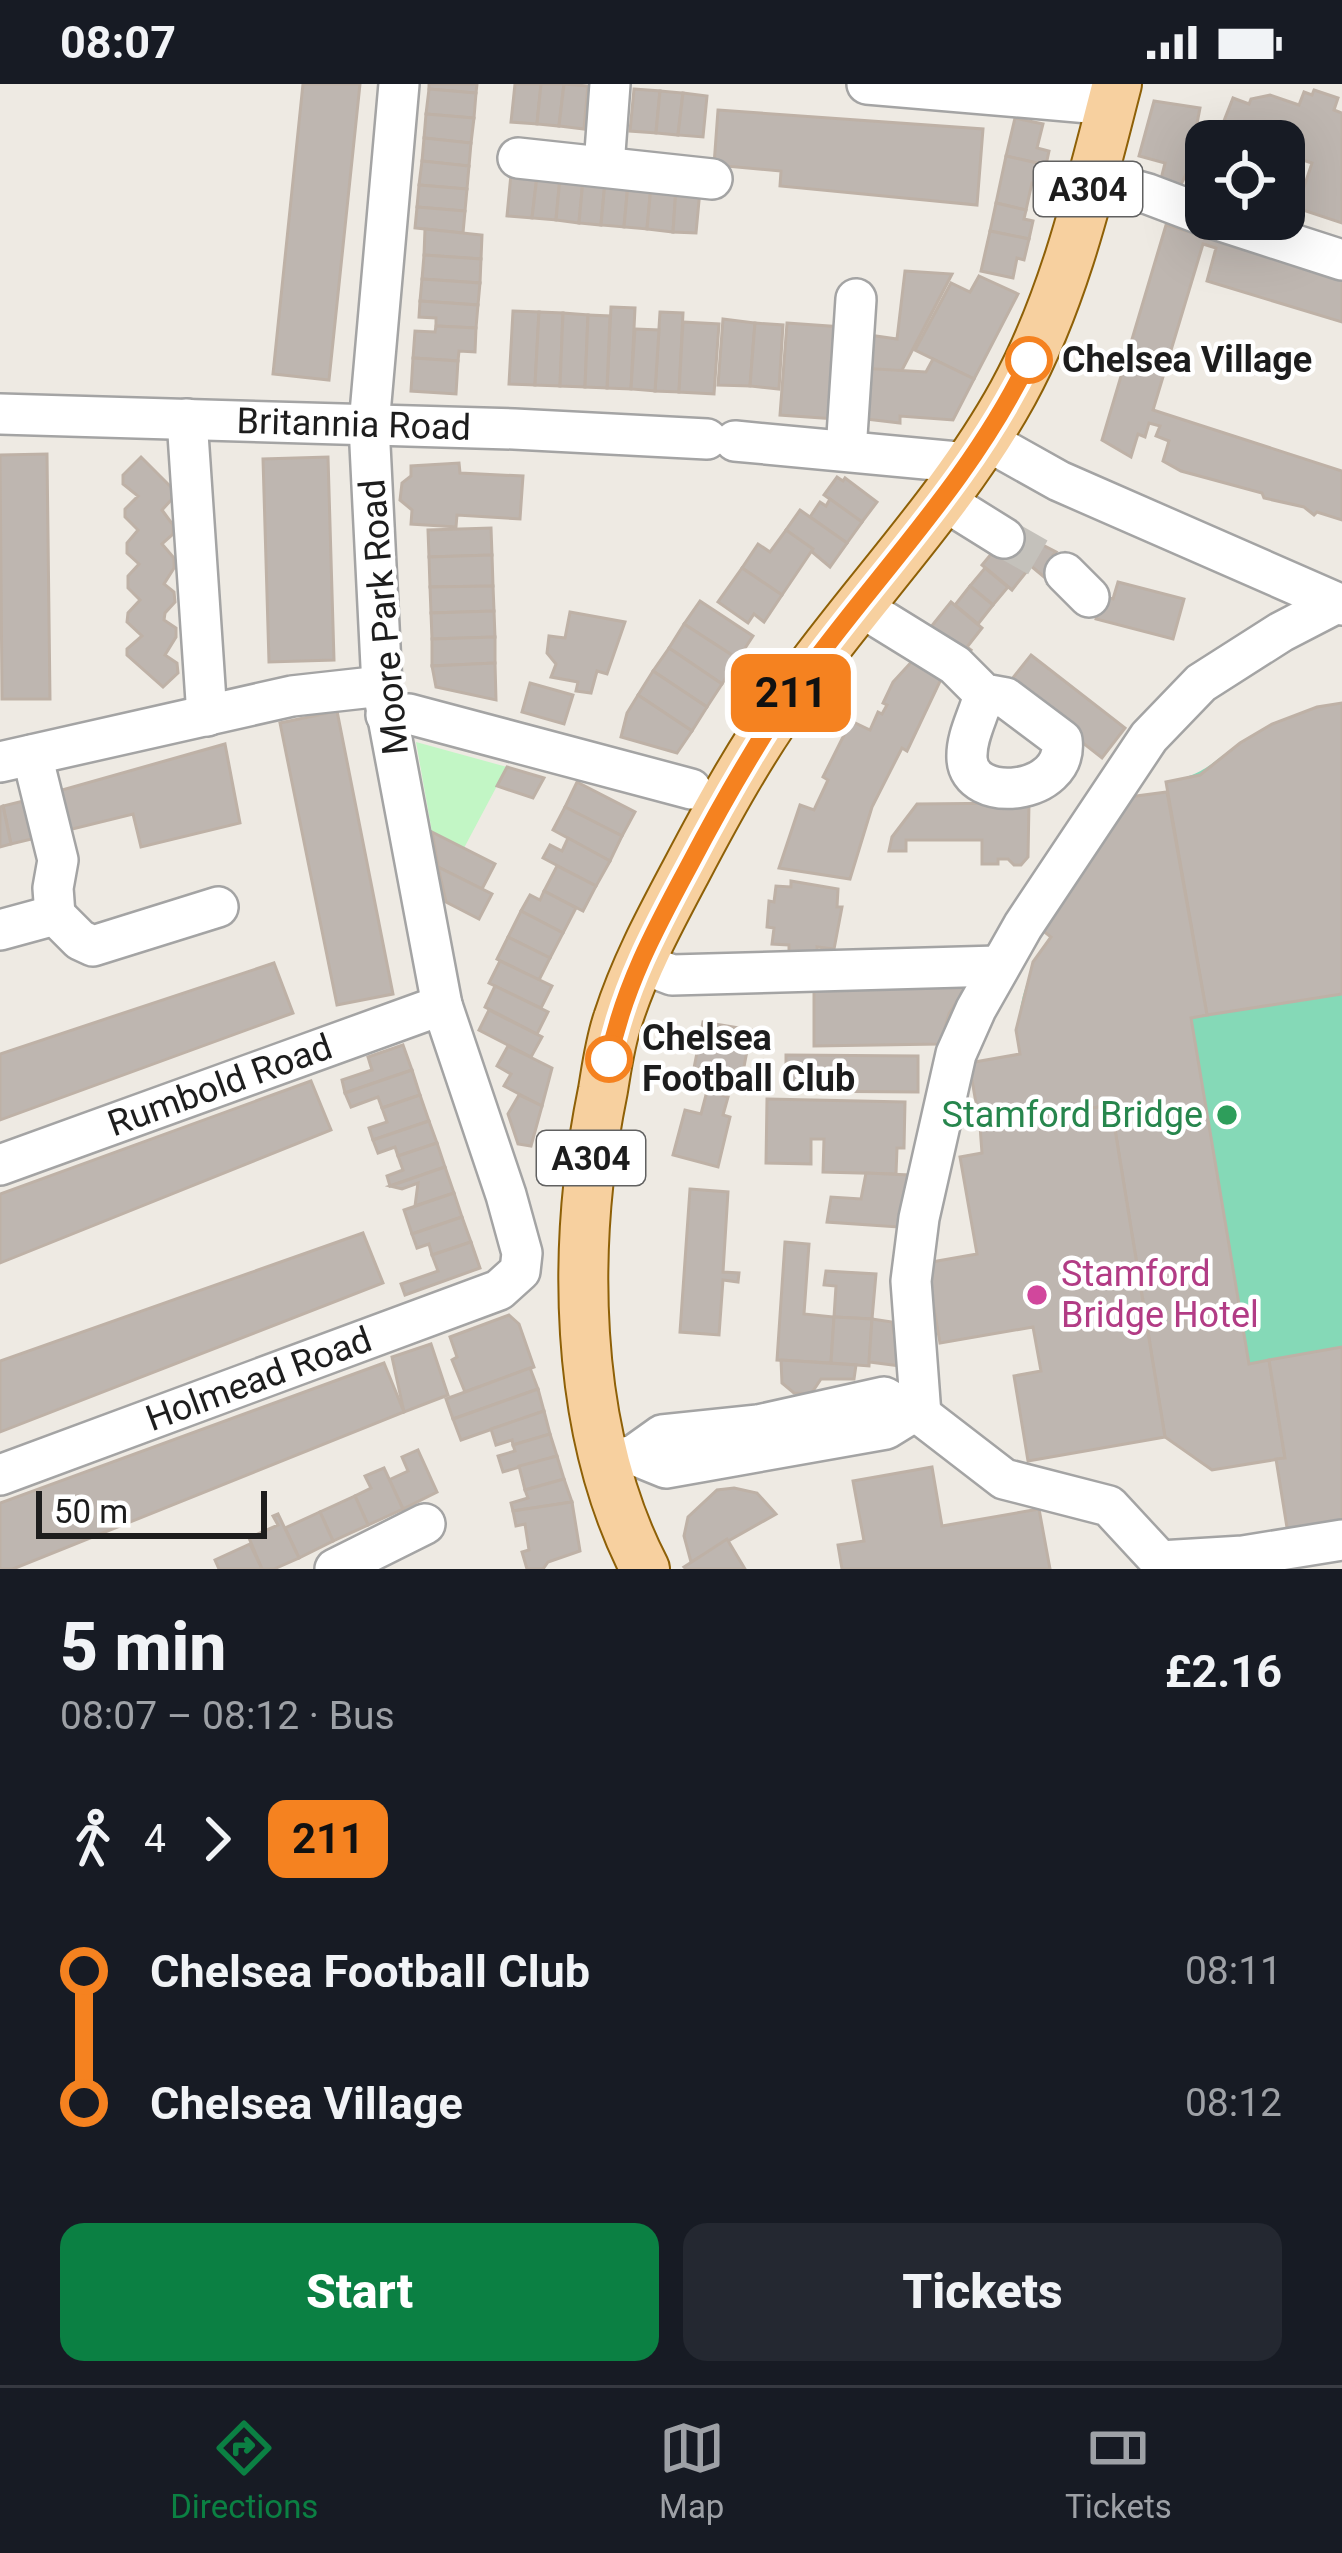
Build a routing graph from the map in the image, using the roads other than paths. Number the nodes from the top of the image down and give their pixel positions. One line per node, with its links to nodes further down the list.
1 (399, 84): 15 (street, Moore Park Road)
2 (610, 84): 6 (street)
3 (867, 84): 4 (street)
4 (1114, 95): 7 (main road, A304)
5 (518, 158): 6 (street)
6 (604, 166): 8 (street)
7 (1091, 178): 9 (street); 17 (main road, A304)
8 (712, 179)
9 (1185, 208)
10 (1280, 240): 11 (street)
11 (1342, 260)
12 (856, 298): 16 (street)
13 (0, 414): 14 (street, Britannia Road)
14 (187, 419): 15 (street, Britannia Road); 23 (street)
15 (369, 425): 16 (street, Britannia Road); 22 (street, Moore Park Road)
16 (846, 451): 17 (street, Britannia Road)
17 (965, 467): 18 (street); 19 (street); 20 (main road, A304)
18 (1004, 538)
19 (1338, 604): 30 (street)
20 (861, 607): 21 (street); 29 (main road, A304)
21 (984, 694)
22 (384, 701): 23 (street); 25 (street); 31 (street, Moore Park Road)
23 (207, 716): 24 (street)
24 (16, 759): 27 (street)
25 (691, 789)
26 (218, 907): 27 (street)
27 (55, 915): 28 (street)
28 (0, 930)
29 (638, 962): 30 (street); 33 (main road, A304)
30 (998, 966): 35 (street)
31 (442, 1005): 32 (street, Rumbold Road); 34 (street, Moore Park Road)
32 (0, 1165)
33 (583, 1264): 34 (street); 36 (main road, A304)
34 (519, 1269): 37 (street, Holmead Road)
35 (916, 1414): 36 (street); 39 (street)
36 (620, 1459): 41 (main road, A304)
37 (0, 1475)
38 (425, 1524): 40 (street)
39 (1342, 1540)
40 (334, 1569)
41 (645, 1569)

